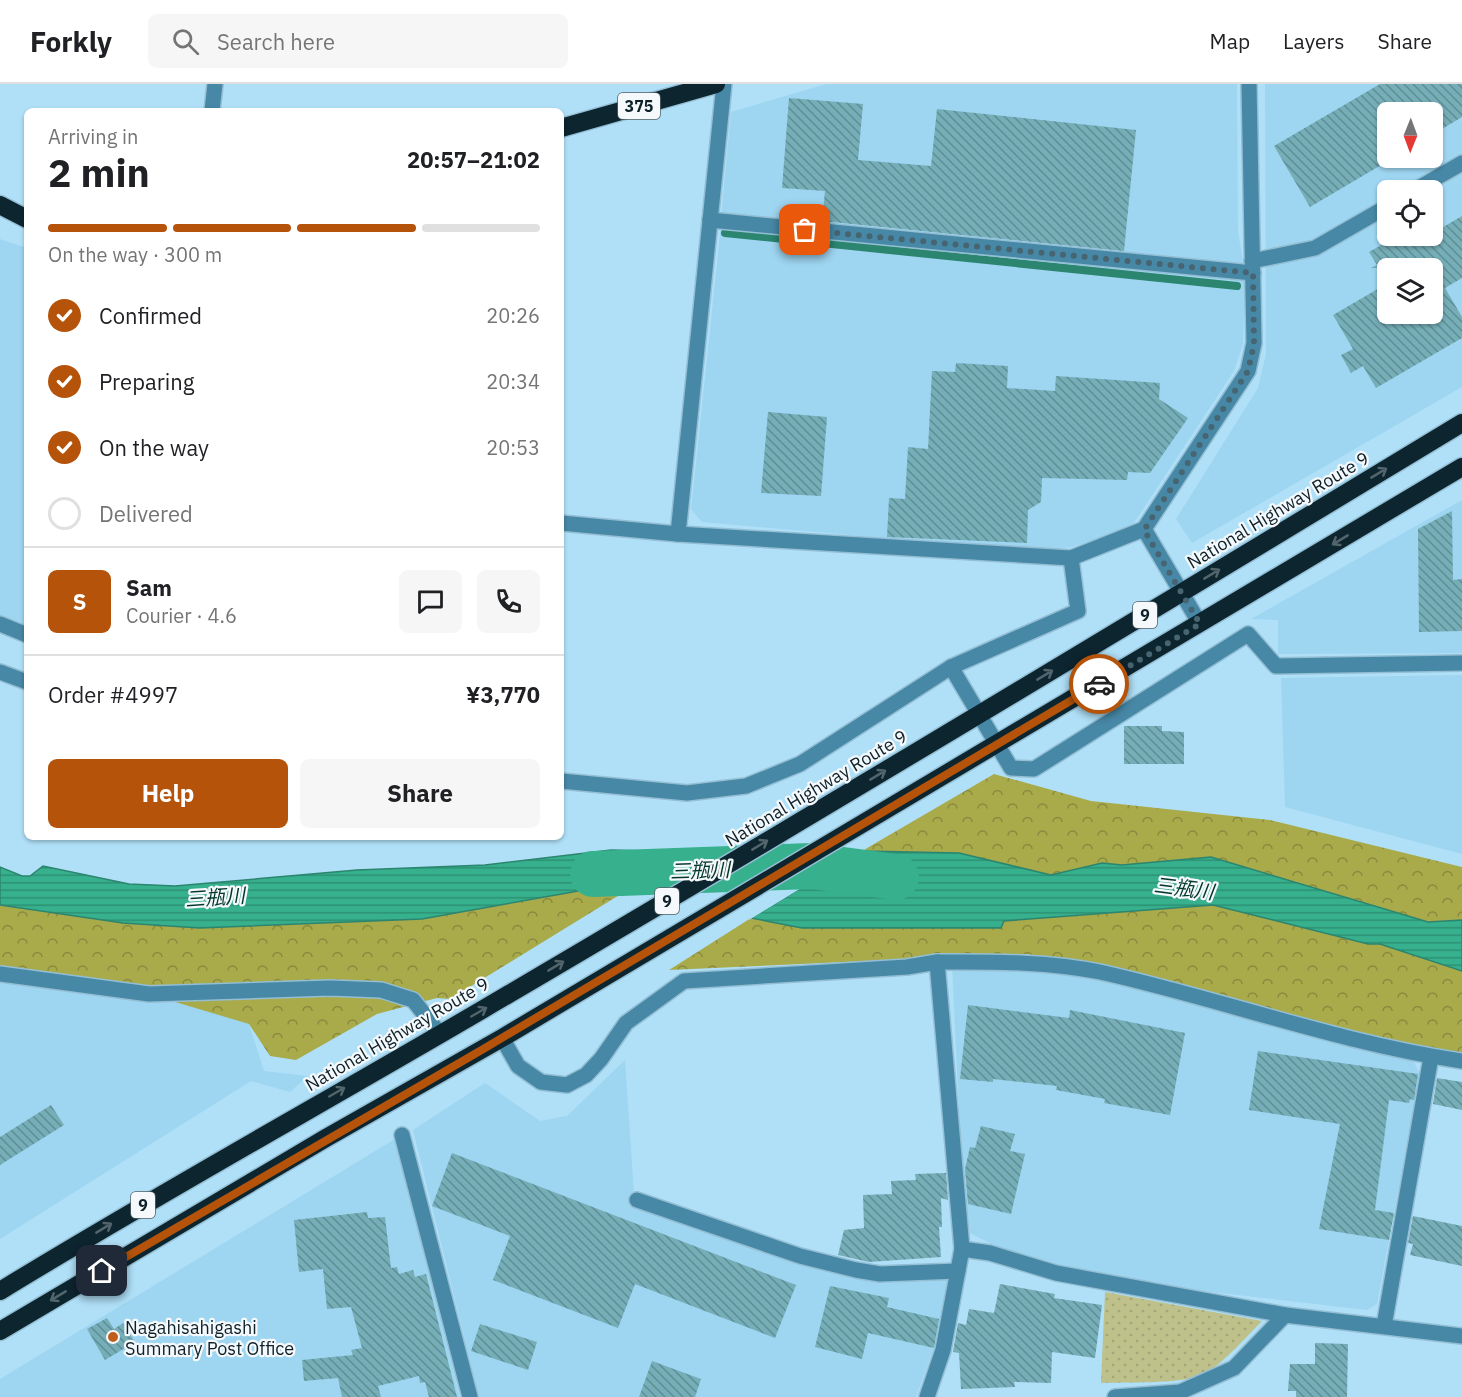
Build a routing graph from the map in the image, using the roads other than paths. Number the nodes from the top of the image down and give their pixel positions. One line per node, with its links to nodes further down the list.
1 (215, 84): 5 (street)
2 (716, 84): 6 (highway, 375)
3 (724, 84): 12 (street)
4 (1249, 84): 13 (street)
5 (212, 108)
6 (564, 127)
7 (1462, 163): 8 (street)
8 (1432, 180)
9 (0, 206): 11 (highway)
10 (1377, 212): 13 (street)
11 (24, 218)
12 (710, 220): 13 (street); 18 (street)
13 (1253, 267): 17 (street)
14 (1462, 423): 20 (highway, National Highway Route 9 / 9, one-way to 14)
15 (1462, 467): 22 (highway, 9, one-way to 22)
16 (564, 523): 18 (street)
17 (1144, 530): 19 (street); 20 (street)
18 (678, 534): 19 (street)
19 (1071, 558): 25 (street)
20 (1182, 593): 22 (street); 28 (highway, National Highway Route 9 / 9, one-way to 20)
21 (0, 624): 23 (street)
22 (1200, 624): 29 (highway, 9)
23 (24, 634)
24 (1462, 663): 29 (street)
25 (951, 667): 28 (street); 30 (street)
26 (0, 672): 27 (street)
27 (24, 681)
28 (980, 715): 29 (street); 33 (highway, National Highway Route 9 / 9, one-way to 28)
29 (997, 744): 34 (highway, 9)
30 (564, 781)
31 (937, 962): 34 (street); 35 (street); 39 (street)
32 (0, 974): 33 (street)
33 (440, 1034): 41 (highway, National Highway Route 9 / 9, one-way to 33)
34 (502, 1038): 44 (highway, 9, one-way to 44)
35 (1431, 1057): 36 (street); 43 (street)
36 (1462, 1061)
37 (402, 1135): 46 (street)
38 (637, 1200): 40 (street)
39 (962, 1249): 40 (street); 42 (street)
40 (958, 1271): 47 (street)
41 (0, 1291)
42 (1285, 1315): 43 (street); 48 (street)
43 (1384, 1326): 45 (street)
44 (0, 1331)
45 (1462, 1336)
46 (470, 1397)
47 (927, 1397)
48 (1115, 1397)

